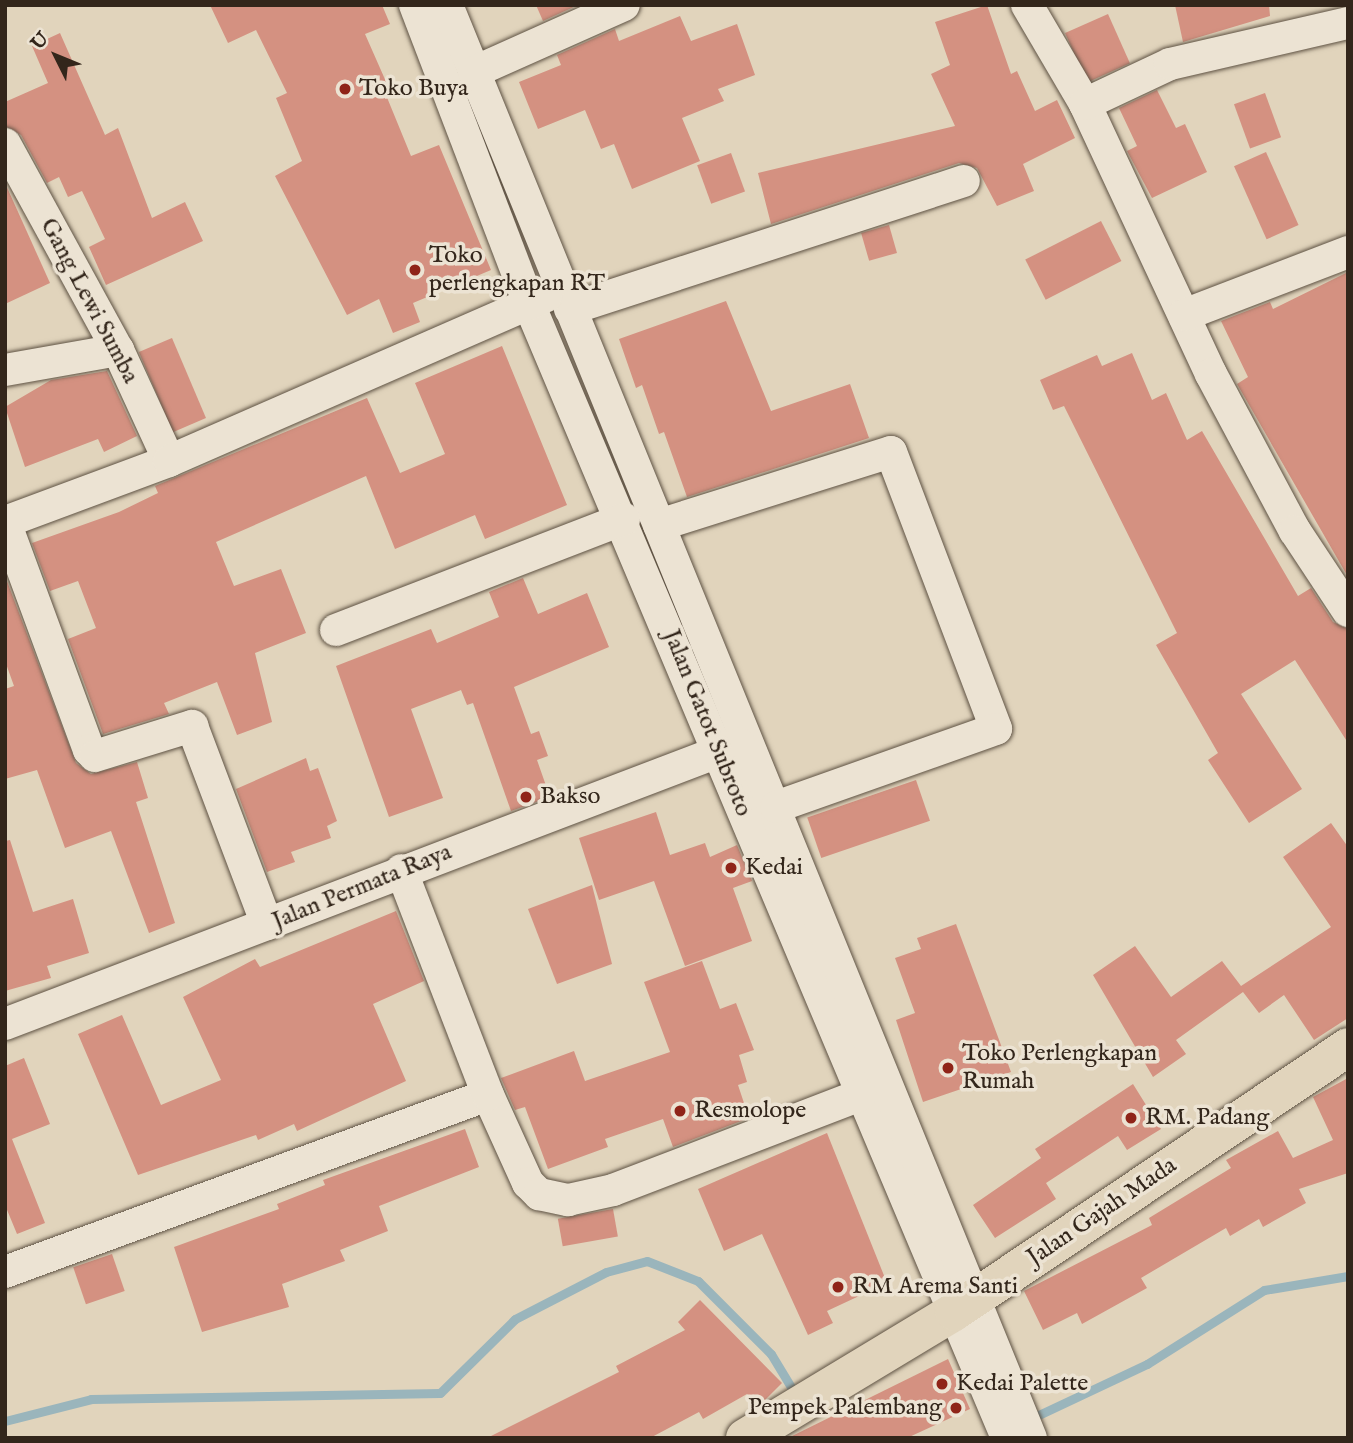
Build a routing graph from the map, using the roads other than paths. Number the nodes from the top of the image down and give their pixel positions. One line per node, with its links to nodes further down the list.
1 (415, 5): 12 (street, Jalan Gatot Subroto)
2 (447, 5): 6 (street, Jalan Gatot Subroto)
3 (624, 5): 6 (street)
4 (1027, 5): 7 (street)
5 (1348, 23): 7 (street)
6 (474, 72): 11 (street, Jalan Gatot Subroto)
7 (1086, 104): 13 (street)
8 (5, 144): 14 (street, Gang Lewi Sumba)
9 (964, 181): 11 (street)
10 (1348, 252): 13 (street)
11 (566, 300): 12 (street); 19 (street, Jalan Gatot Subroto)
12 (529, 304): 16 (street); 17 (street, Jalan Gatot Subroto)
13 (1184, 315): 20 (street)
14 (118, 350): 15 (street); 16 (street, Gang Lewi Sumba)
15 (5, 370)
16 (169, 461): 18 (street)
17 (624, 519): 21 (street); 23 (street, Jalan Gatot Subroto)
18 (5, 522): 26 (street)
19 (659, 526): 22 (street, Jalan Gatot Subroto); 24 (street)
20 (1348, 611)
21 (336, 630)
22 (749, 740): 23 (street, Jalan Permata Raya); 24 (street, Jalan Gatot Subroto)
23 (719, 751): 25 (street, Jalan Permata Raya); 30 (street, Jalan Gatot Subroto)
24 (776, 807): 32 (street, Jalan Gatot Subroto)
25 (401, 870): 26 (street, Jalan Permata Raya); 29 (street)
26 (267, 925): 27 (street, Jalan Permata Raya)
27 (5, 1024)
28 (1348, 1047): 32 (main road, Jalan Gajah Mada)
29 (488, 1095): 30 (street); 31 (street)
30 (860, 1095): 32 (street, Jalan Gatot Subroto)
31 (5, 1272)
32 (965, 1304): 33 (street, Jalan Gatot Subroto); 34 (main road, Jalan Gajah Mada)
33 (1004, 1400): 35 (street, Jalan Gatot Subroto); 36 (street, Jalan Gatot Subroto)
34 (756, 1432)
35 (1007, 1438)
36 (1031, 1438)

